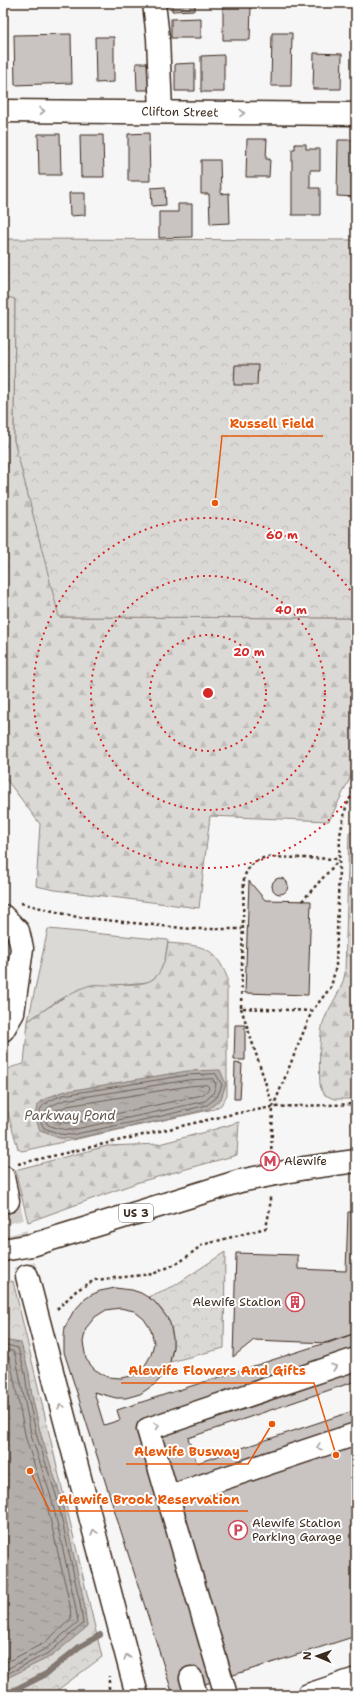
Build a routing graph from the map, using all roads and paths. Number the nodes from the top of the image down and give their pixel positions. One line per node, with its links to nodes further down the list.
1 (154, 3): 3 (main road)
2 (3, 111): 3 (main road, Clifton Street, one-way to 3)
3 (161, 112): 4 (main road, Clifton Street, one-way to 4)
4 (356, 114)
5 (356, 786): 6 (path)
6 (339, 859): 7 (path); 9 (path); 11 (path)
7 (302, 901)
8 (10, 908): 9 (path); 12 (main road)
9 (242, 929): 10 (path)
10 (241, 1008): 11 (path); 14 (path)
11 (312, 1011): 14 (path)
12 (3, 1030)
13 (356, 1104): 14 (path)
14 (273, 1107): 15 (path); 17 (path)
15 (271, 1161)
16 (356, 1161): 20 (main road, US 3, bridge)
17 (7, 1171): 19 (main road)
18 (270, 1192): 24 (path)
19 (8, 1201)
20 (32, 1245): 21 (main road, US 3); 22 (main road, US 3)
21 (3, 1250)
22 (3, 1260)
23 (27, 1276): 29 (main road, one-way to 23)
24 (55, 1311)
25 (356, 1359): 27 (main road, one-way to 25)
26 (356, 1434): 27 (main road, one-way to 27)
27 (168, 1497): 30 (main road)
28 (356, 1679): 31 (main road)
29 (137, 1695)
30 (226, 1695)
31 (308, 1695)

